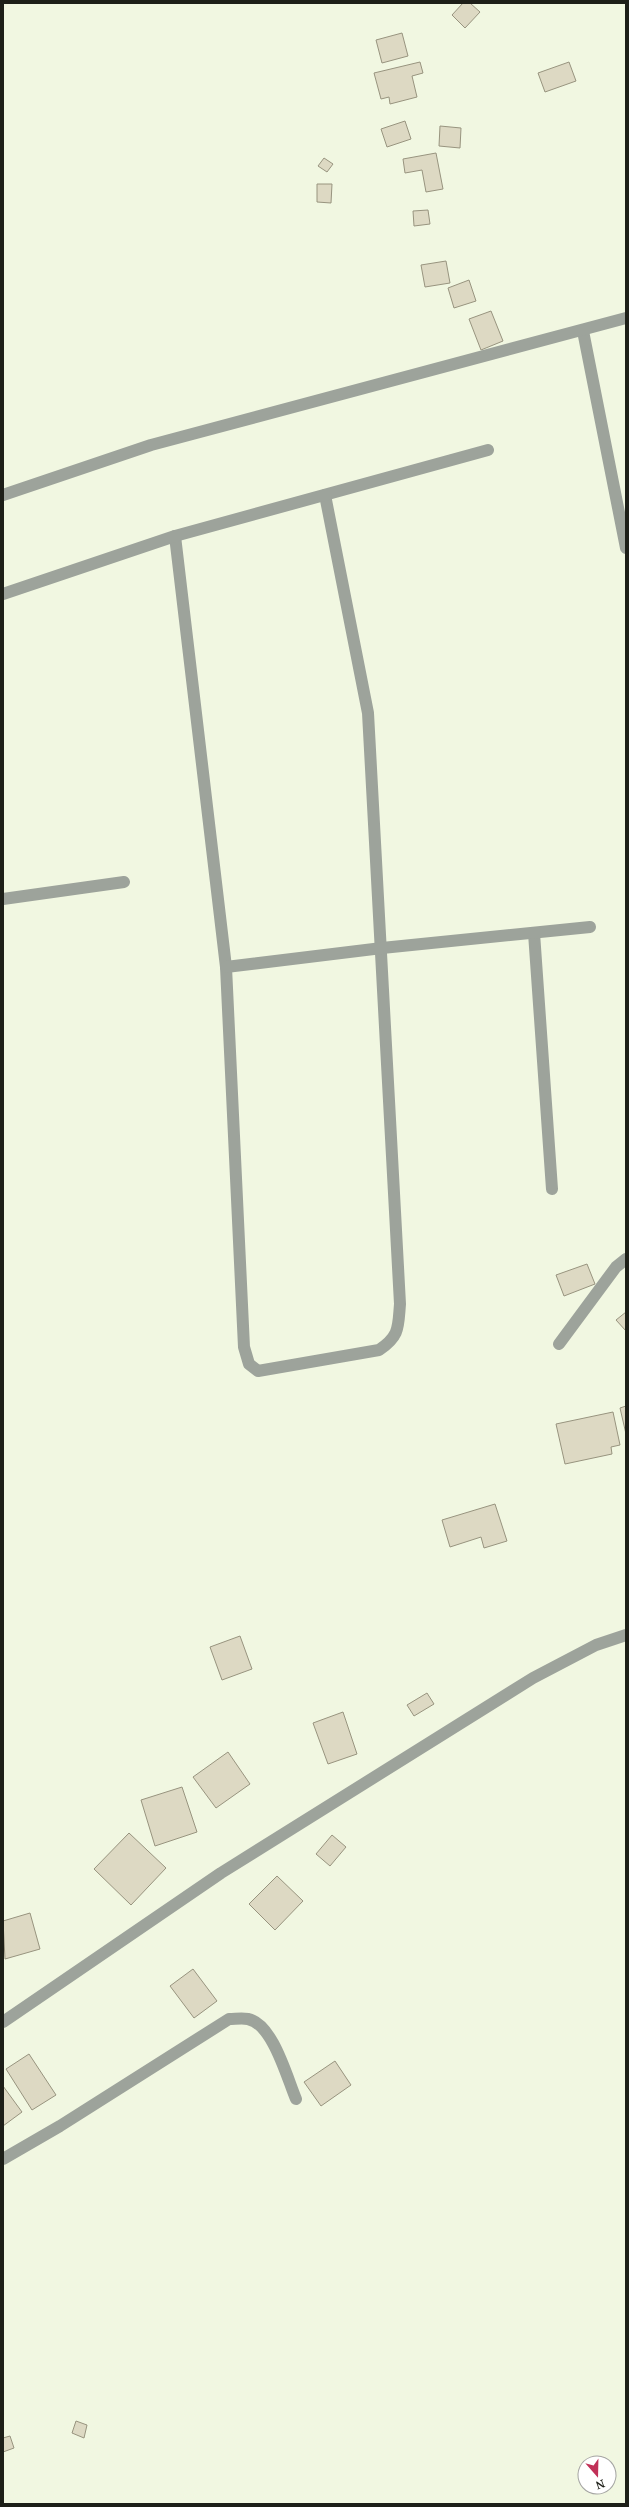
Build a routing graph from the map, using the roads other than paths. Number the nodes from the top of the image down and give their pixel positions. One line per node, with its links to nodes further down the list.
1 (626, 318): 2 (street)
2 (583, 331): 4 (street); 7 (street)
3 (488, 450): 5 (street)
4 (3, 495)
5 (325, 495): 6 (street); 13 (street)
6 (175, 536): 8 (street); 14 (street)
7 (626, 548)
8 (3, 594)
9 (124, 882): 10 (street)
10 (3, 899)
11 (590, 928): 12 (street)
12 (534, 933): 13 (street); 15 (street)
13 (382, 948): 14 (street); 14 (street)
14 (226, 967)
15 (552, 1189)
16 (626, 1259): 17 (street)
17 (559, 1344)
18 (626, 1635): 19 (street)
19 (3, 2022)
20 (296, 2099): 21 (street)
21 (3, 2159)

